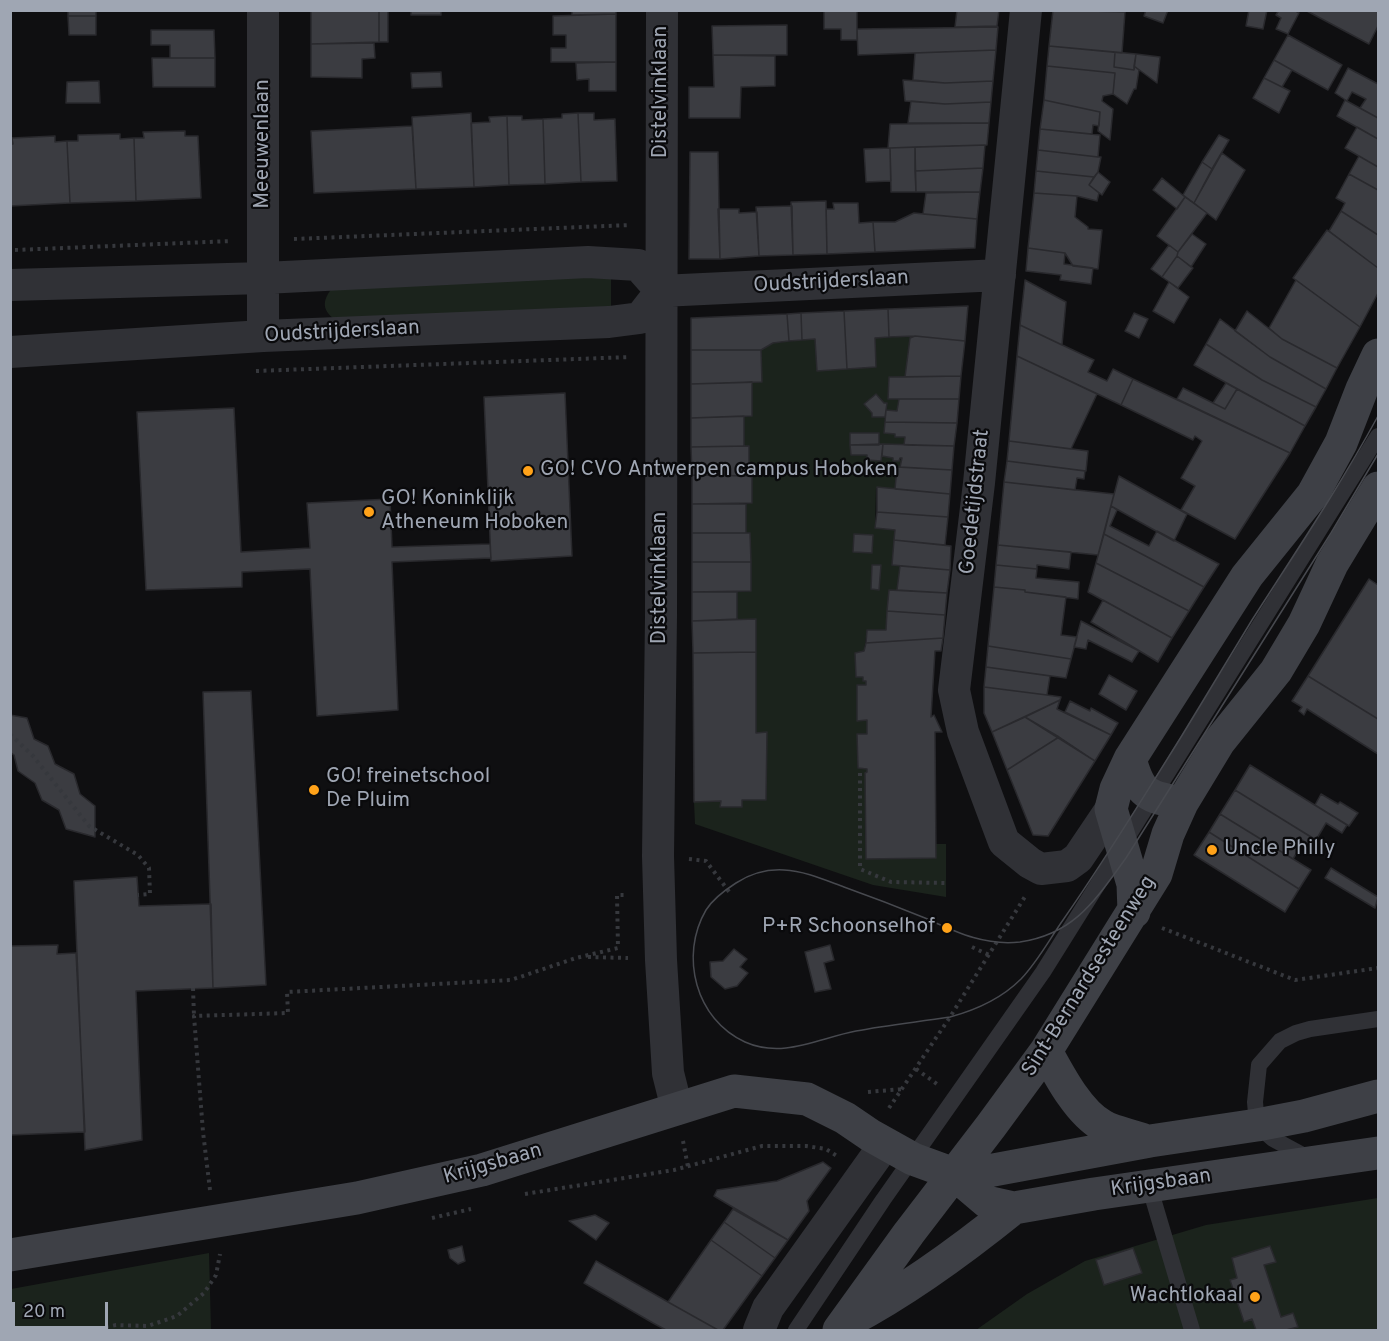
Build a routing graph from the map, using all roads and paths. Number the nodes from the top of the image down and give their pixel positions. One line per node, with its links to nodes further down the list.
1 (263, 10): 5 (street, Meeuwenlaan)
2 (662, 10): 4 (street, Distelvinklaan)
3 (1026, 10): 7 (street, Goedetijdstraat)
4 (662, 223): 5 (path); 10 (street, Distelvinklaan)
5 (264, 240): 6 (path); 8 (street, Meeuwenlaan)
6 (10, 250)
7 (1000, 275): 10 (street, Oudstrijderslaan); 24 (street, Goedetijdstraat)
8 (264, 278): 9 (street); 10 (street); 11 (street, Meeuwenlaan)
9 (10, 285)
10 (661, 291): 11 (street, Oudstrijderslaan); 39 (street, Distelvinklaan)
11 (263, 336): 12 (street, Oudstrijderslaan)
12 (10, 352)
13 (1378, 354): 19 (main road)
14 (631, 357): 15 (path)
15 (253, 372)
16 (1378, 436): 21 (lane)
17 (1378, 488): 21 (main road, Sint-Bernardsesteenweg)
18 (10, 734): 26 (path)
19 (1130, 759): 21 (main road); 22 (main road)
20 (860, 773): 25 (path)
21 (1167, 799): 23 (lane); 28 (main road, Sint-Bernardsesteenweg)
22 (1111, 809): 23 (main road); 24 (street)
23 (1121, 846): 28 (main road); 42 (lane)
24 (1041, 869): 30 (path)
25 (946, 883)
26 (138, 894)
27 (617, 895): 32 (path)
28 (1134, 912): 33 (path); 37 (main road, Sint-Bernardsesteenweg)
29 (972, 947): 30 (path)
30 (989, 955): 42 (path)
31 (623, 957): 32 (path)
32 (576, 958): 35 (path)
33 (1378, 968)
34 (194, 988): 35 (path)
35 (194, 1016): 48 (path)
36 (1378, 1019): 40 (lane)
37 (1046, 1051): 41 (main road); 45 (main road, Sint-Bernardsesteenweg)
38 (1378, 1096): 40 (main road, Krijgsbaan)
39 (677, 1109): 42 (main road, Krijgsbaan); 48 (main road, Krijgsbaan)
40 (1257, 1125): 41 (main road, Krijgsbaan); 44 (lane)
41 (1150, 1141): 45 (main road, Krijgsbaan)
42 (889, 1146): 45 (main road, Krijgsbaan); 53 (street); 54 (lane)
43 (1378, 1152): 44 (main road, Krijgsbaan)
44 (1315, 1162): 46 (main road, Krijgsbaan)
45 (954, 1174): 47 (main road, Krijgsbaan); 51 (main road, Sint-Bernardsesteenweg)
46 (1153, 1185): 47 (main road, Krijgsbaan); 50 (lane)
47 (1014, 1208): 51 (main road)
48 (214, 1221): 49 (main road, Krijgsbaan); 52 (path)
49 (10, 1255)
50 (1185, 1327)
51 (839, 1328)
52 (91, 1330)
53 (759, 1330)
54 (796, 1330)

